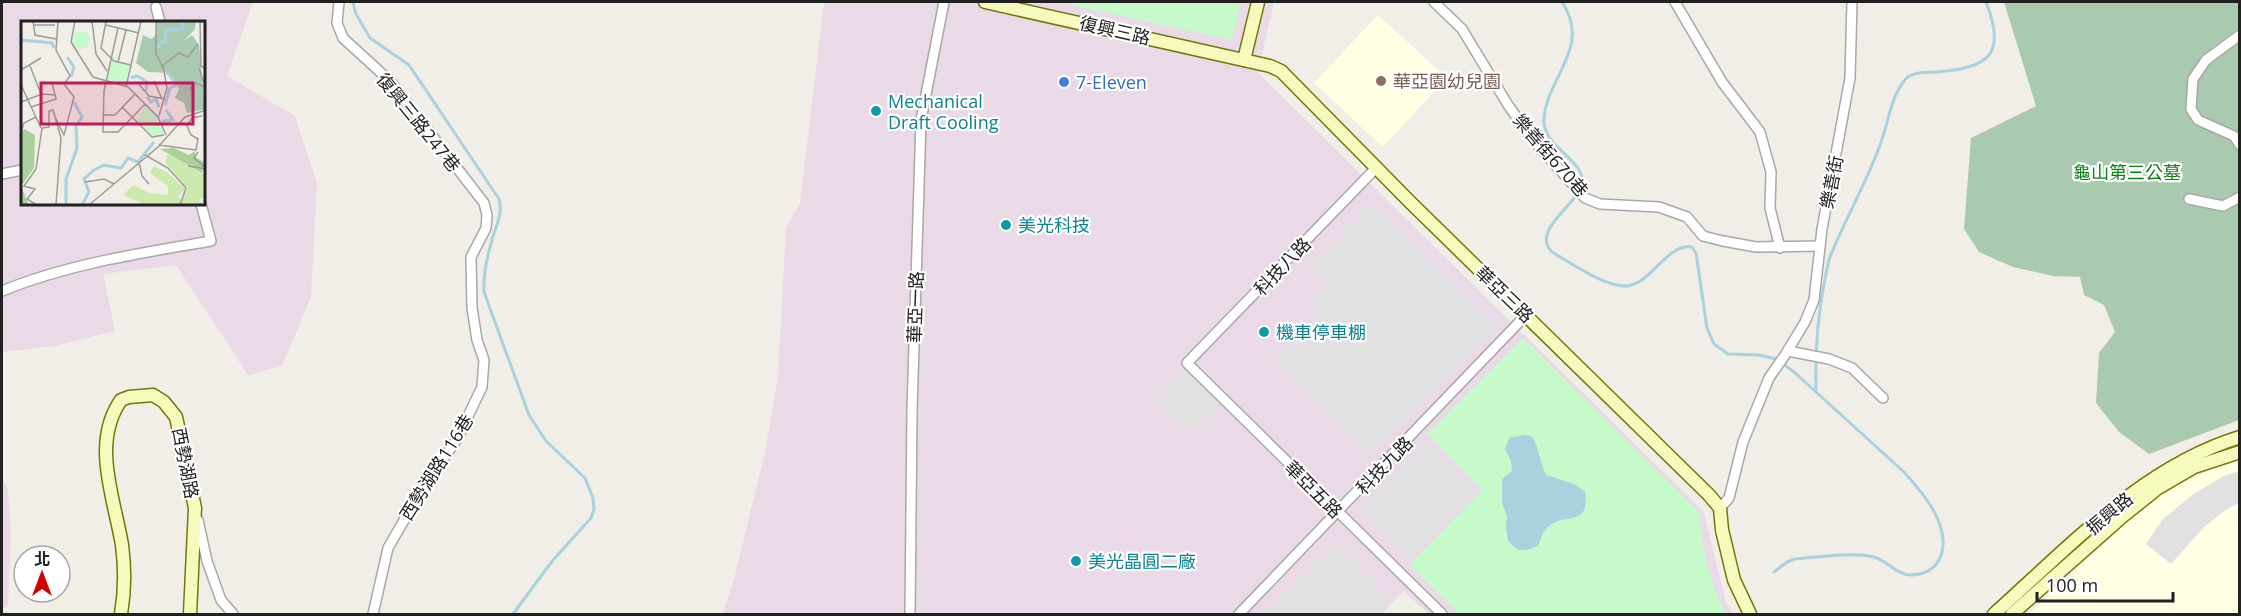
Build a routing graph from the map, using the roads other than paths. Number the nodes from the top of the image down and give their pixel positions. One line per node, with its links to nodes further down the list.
1 (339, 2): 19 (street, 復興三路247巷)
2 (944, 2): 36 (street, 華亞一路)
3 (985, 2): 11 (street, 復興三路)
4 (1258, 2): 11 (street)
5 (1434, 2): 21 (street, 樂善街670巷)
6 (1675, 2): 21 (street)
7 (1852, 2): 20 (street, 樂善街)
8 (156, 8): 9 (street)
9 (160, 21)
10 (2240, 35): 12 (street)
11 (1244, 60): 13 (street, 華亞三路)
12 (2240, 145)
13 (1376, 168): 23 (street, 華亞三路); 25 (street, 科技八路)
14 (21, 170): 15 (street)
15 (2, 174)
16 (2240, 197): 17 (street)
17 (2189, 199)
18 (202, 206): 22 (street)
19 (488, 215): 35 (street, 西勢湖路116巷)
20 (1820, 246): 21 (street, 樂善街670巷); 24 (street, 樂善街)
21 (1780, 248)
22 (2, 291)
23 (1527, 314): 30 (street, 華亞三路); 31 (street, 科技九路)
24 (1787, 353): 26 (street); 30 (street, 樂善街)
25 (1187, 363): 31 (street, 華亞五路)
26 (1883, 399)
27 (2240, 437): 40 (street, 振興路)
28 (2240, 452): 41 (street, 振興路)
29 (195, 508): 32 (street, 西勢湖路); 33 (street, 西勢湖路); 34 (street)
30 (1720, 508): 39 (street)
31 (1337, 513): 37 (street, 科技九路); 38 (street, 華亞五路)
32 (121, 615)
33 (190, 615)
34 (233, 615)
35 (373, 615)
36 (910, 615)
37 (1239, 615)
38 (1442, 615)
39 (1749, 615)
40 (1994, 615)
41 (2012, 615)

